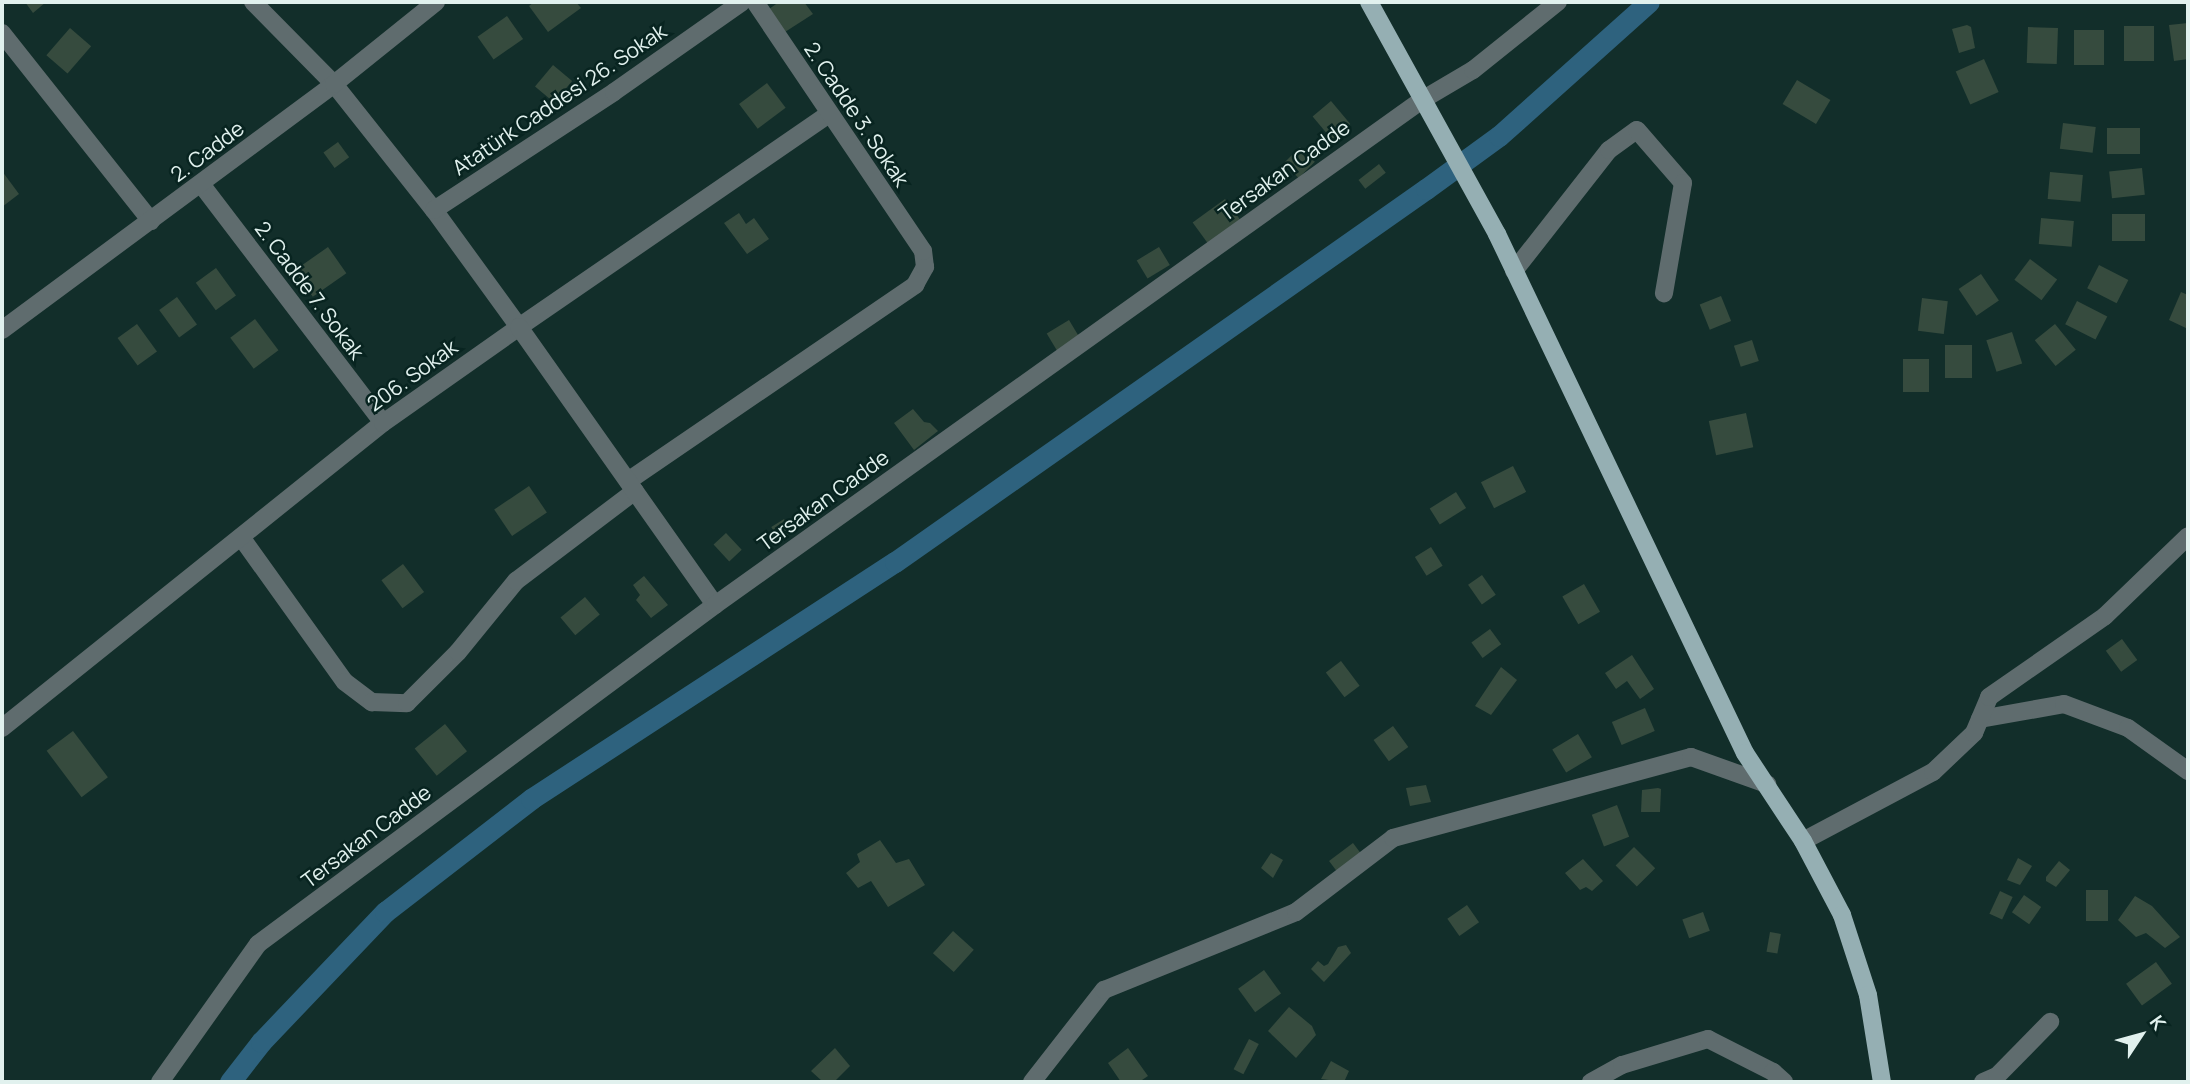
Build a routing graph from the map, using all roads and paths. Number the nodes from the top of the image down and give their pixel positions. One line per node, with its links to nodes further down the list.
1 (253, 2): 8 (street)
2 (436, 2): 8 (street, 2. Cadde)
3 (742, 2): 12 (street, Atatürk Caddesi 26. Sokak)
4 (755, 2): 10 (street, 2. Cadde 3. Sokak)
5 (1369, 2): 9 (main road)
6 (1558, 2): 9 (street, Tersakan Cadde)
7 (2, 33): 13 (street)
8 (334, 84): 11 (street, 2. Cadde); 12 (street)
9 (1422, 100): 14 (main road); 22 (street, Tersakan Cadde)
10 (830, 114): 16 (street, 206. Sokak); 19 (street, 2. Cadde 3. Sokak)
11 (201, 184): 13 (street, 2. Cadde); 18 (street, 2. Cadde 7. Sokak)
12 (434, 210): 16 (street)
13 (151, 221): 17 (street, 2. Cadde)
14 (1514, 271): 15 (street); 26 (main road)
15 (1664, 293)
16 (519, 327): 18 (street, 206. Sokak); 19 (street)
17 (2, 330)
18 (383, 423): 21 (street, 206. Sokak)
19 (632, 486): 21 (street); 22 (street)
20 (2188, 536): 23 (street)
21 (241, 537): 24 (street, 206. Sokak)
22 (715, 605): 29 (street, Tersakan Cadde)
23 (1980, 719): 25 (street); 27 (street)
24 (2, 728)
25 (2188, 771)
26 (1767, 784): 27 (main road); 30 (street)
27 (1803, 841): 33 (main road)
28 (2050, 1022): 34 (street)
29 (160, 1082)
30 (1032, 1082)
31 (1591, 1082): 32 (street)
32 (1784, 1082)
33 (1881, 1082)
34 (1983, 1082)

